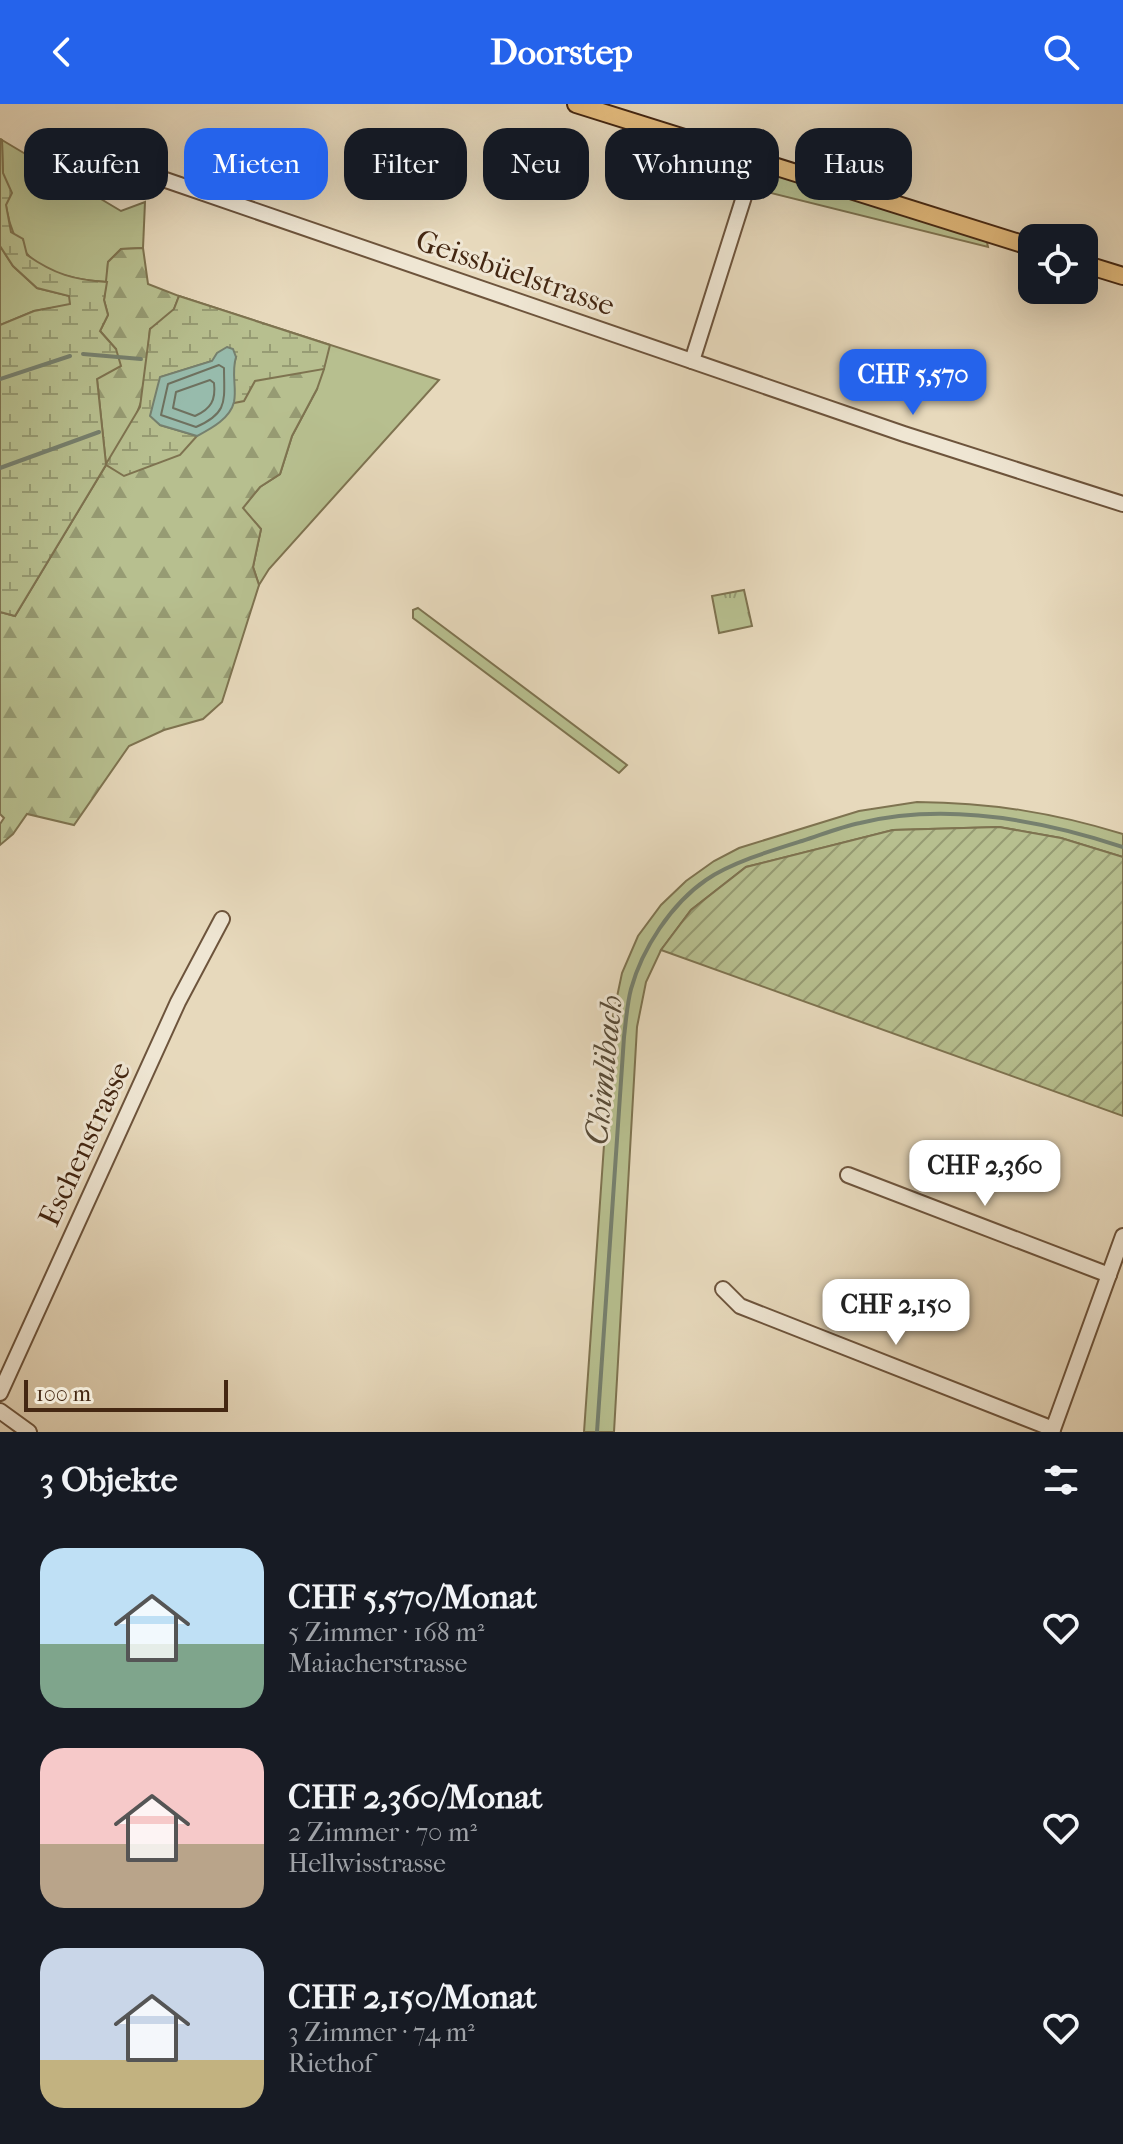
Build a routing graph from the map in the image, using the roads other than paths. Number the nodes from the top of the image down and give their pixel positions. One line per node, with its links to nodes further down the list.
1 (578, 104): 2 (main road)
2 (651, 128)
3 (779, 169): 6 (main road)
4 (168, 181): 9 (street, Geissbüelstrasse)
5 (743, 200): 9 (street)
6 (1018, 243)
7 (1098, 268): 8 (main road)
8 (1123, 276)
9 (692, 361): 10 (street, Geissbüelstrasse)
10 (1123, 504)
11 (222, 919): 16 (street, Eschenstrasse)
12 (848, 1175): 14 (street)
13 (1123, 1236): 14 (street)
14 (1109, 1275): 18 (street)
15 (723, 1289): 18 (street)
16 (0, 1393)
17 (0, 1411): 19 (street)
18 (1052, 1430)
19 (29, 1432)

